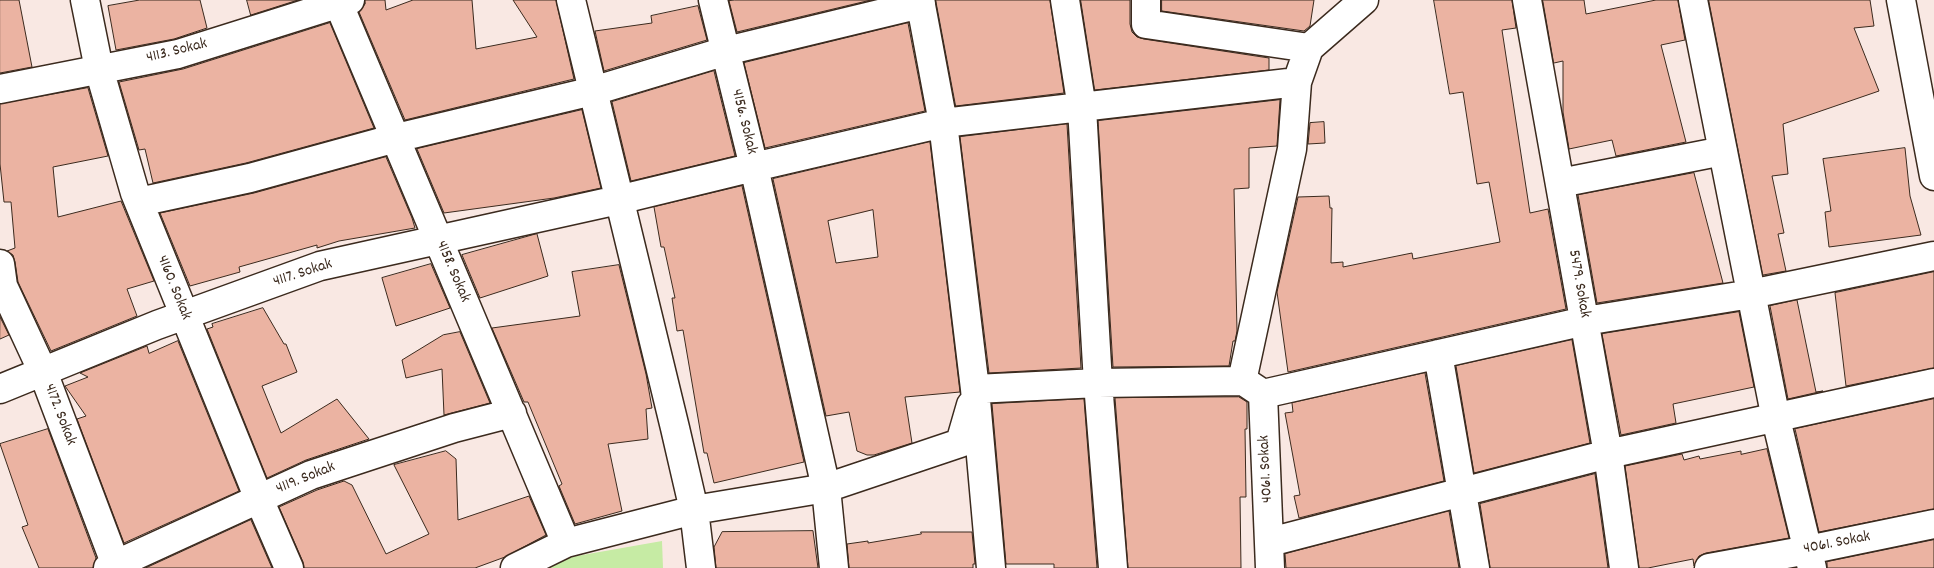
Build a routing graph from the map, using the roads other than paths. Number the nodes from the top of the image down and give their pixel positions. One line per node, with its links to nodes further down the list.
1 (85, 0): 14 (street, 4160. Sokak)
2 (571, 0): 17 (street)
3 (713, 0): 13 (street, 4156. Sokak)
4 (1065, 0): 18 (street)
5 (1146, 0): 12 (street)
6 (1364, 0): 12 (street)
7 (1527, 0): 25 (street, 5479. Sokak)
8 (1693, 0): 22 (street)
9 (1901, 0): 19 (street)
10 (342, 1): 14 (street, 4113. Sokak); 21 (street, 4158. Sokak)
11 (920, 2): 13 (street); 20 (street)
12 (1308, 48): 15 (street, 4061. Sokak)
13 (726, 52): 17 (street); 23 (street, 4156. Sokak)
14 (99, 69): 16 (street, 4113. Sokak); 27 (street, 4160. Sokak)
15 (1297, 82): 18 (street); 38 (street, 4061. Sokak)
16 (0, 90)
17 (593, 90): 21 (street); 26 (street)
18 (1082, 108): 20 (street); 36 (street)
19 (1928, 108): 24 (street)
20 (943, 123): 23 (street); 40 (street)
21 (396, 138): 27 (street); 28 (street, 4158. Sokak)
22 (1723, 151): 25 (street); 31 (street)
23 (754, 167): 26 (street, 4156. Sokak); 44 (street)
24 (1934, 176)
25 (1560, 183): 33 (street, 5479. Sokak)
26 (618, 200): 28 (street, 4117. Sokak); 47 (street)
27 (139, 202): 32 (street, 4160. Sokak)
28 (438, 241): 32 (street, 4117. Sokak); 41 (street, 4158. Sokak)
29 (1934, 256): 31 (street)
30 (0, 264): 35 (street, 4172. Sokak)
31 (1751, 294): 33 (street); 42 (street)
32 (184, 315): 35 (street, 4117. Sokak); 46 (street, 4160. Sokak)
33 (1585, 321): 34 (street); 43 (street, 5479. Sokak)
34 (1438, 354): 38 (street); 45 (street)
35 (43, 372): 39 (street, 4117. Sokak); 52 (street, 4172. Sokak)
36 (1098, 383): 38 (street); 40 (street); 58 (street)
37 (1934, 383): 42 (street)
38 (1253, 388): 50 (street, 4061. Sokak)
39 (0, 389)
40 (975, 389): 44 (street); 57 (street)
41 (512, 413): 46 (street, 4119. Sokak); 49 (street, 4158. Sokak)
42 (1776, 418): 43 (street); 51 (street)
43 (1608, 454): 45 (street); 60 (street, 5479. Sokak)
44 (826, 488): 47 (street); 56 (street)
45 (1462, 492): 50 (street); 59 (street)
46 (259, 499): 52 (street, 4119. Sokak); 53 (street, 4160. Sokak)
47 (694, 510): 49 (street); 55 (street)
48 (1934, 524): 51 (street, 4061. Sokak)
49 (566, 543): 54 (street)
50 (1270, 555)
51 (1810, 559): 61 (street, 4061. Sokak)
52 (114, 567)
53 (288, 568)
54 (515, 568)
55 (701, 568)
56 (834, 568)
57 (990, 568)
58 (1113, 568)
59 (1475, 568)
60 (1624, 568)
61 (1709, 568)

